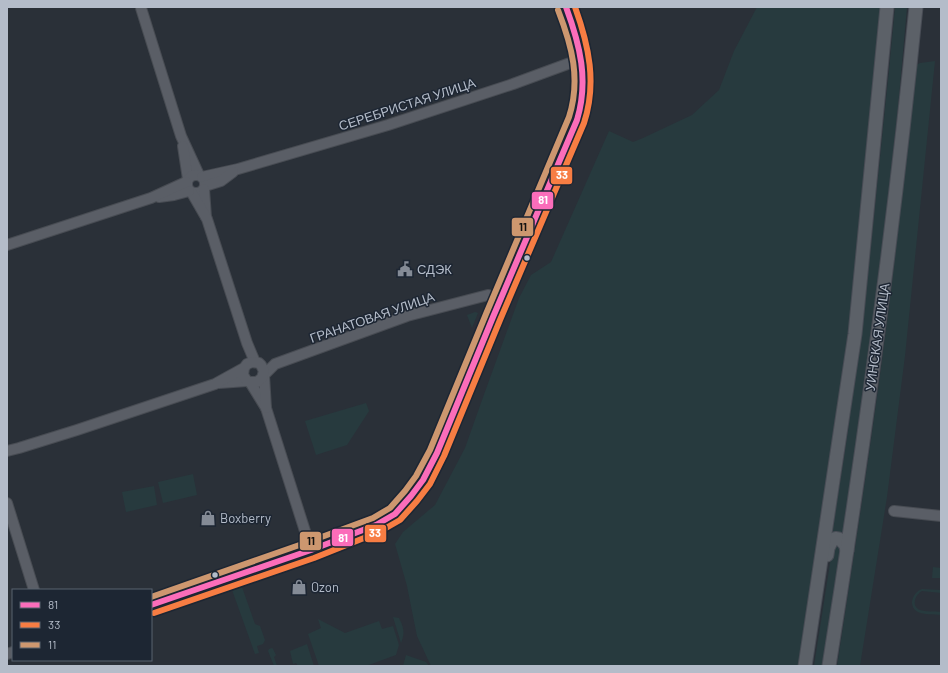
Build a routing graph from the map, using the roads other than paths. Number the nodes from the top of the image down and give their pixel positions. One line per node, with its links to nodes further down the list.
1 (566, 7): 5 (street)
2 (887, 7): 26 (main road, УИНСКАЯ УЛИЦА)
3 (916, 7): 23 (main road, УИНСКАЯ УЛИЦА)
4 (141, 8): 6 (street)
5 (581, 59): 7 (street, СЕРЕБРИСТАЯ УЛИЦА); 11 (street)
6 (181, 136): 7 (street); 8 (street)
7 (203, 182): 8 (street); 8 (street); 9 (street)
8 (189, 186): 9 (street); 10 (street)
9 (206, 219): 12 (street)
10 (7, 245)
11 (501, 299): 13 (street, ГРАНАТОВАЯ УЛИЦА); 22 (street)
12 (251, 364): 13 (street, ГРАНАТОВАЯ УЛИЦА); 14 (street); 15 (street); 16 (street)
13 (275, 364): 14 (street, ГРАНАТОВАЯ УЛИЦА)
14 (264, 375): 15 (street); 17 (street)
15 (248, 382): 16 (street); 17 (street)
16 (215, 384): 18 (street)
17 (266, 408): 22 (street)
18 (7, 451)
19 (7, 503): 24 (street)
20 (894, 511): 21 (street)
21 (941, 516)
22 (311, 550): 25 (street)
23 (847, 550): 27 (main road); 28 (main road, УИНСКАЯ УЛИЦА)
24 (34, 589)
25 (152, 605)
26 (805, 666)
27 (810, 666)
28 (829, 666)

